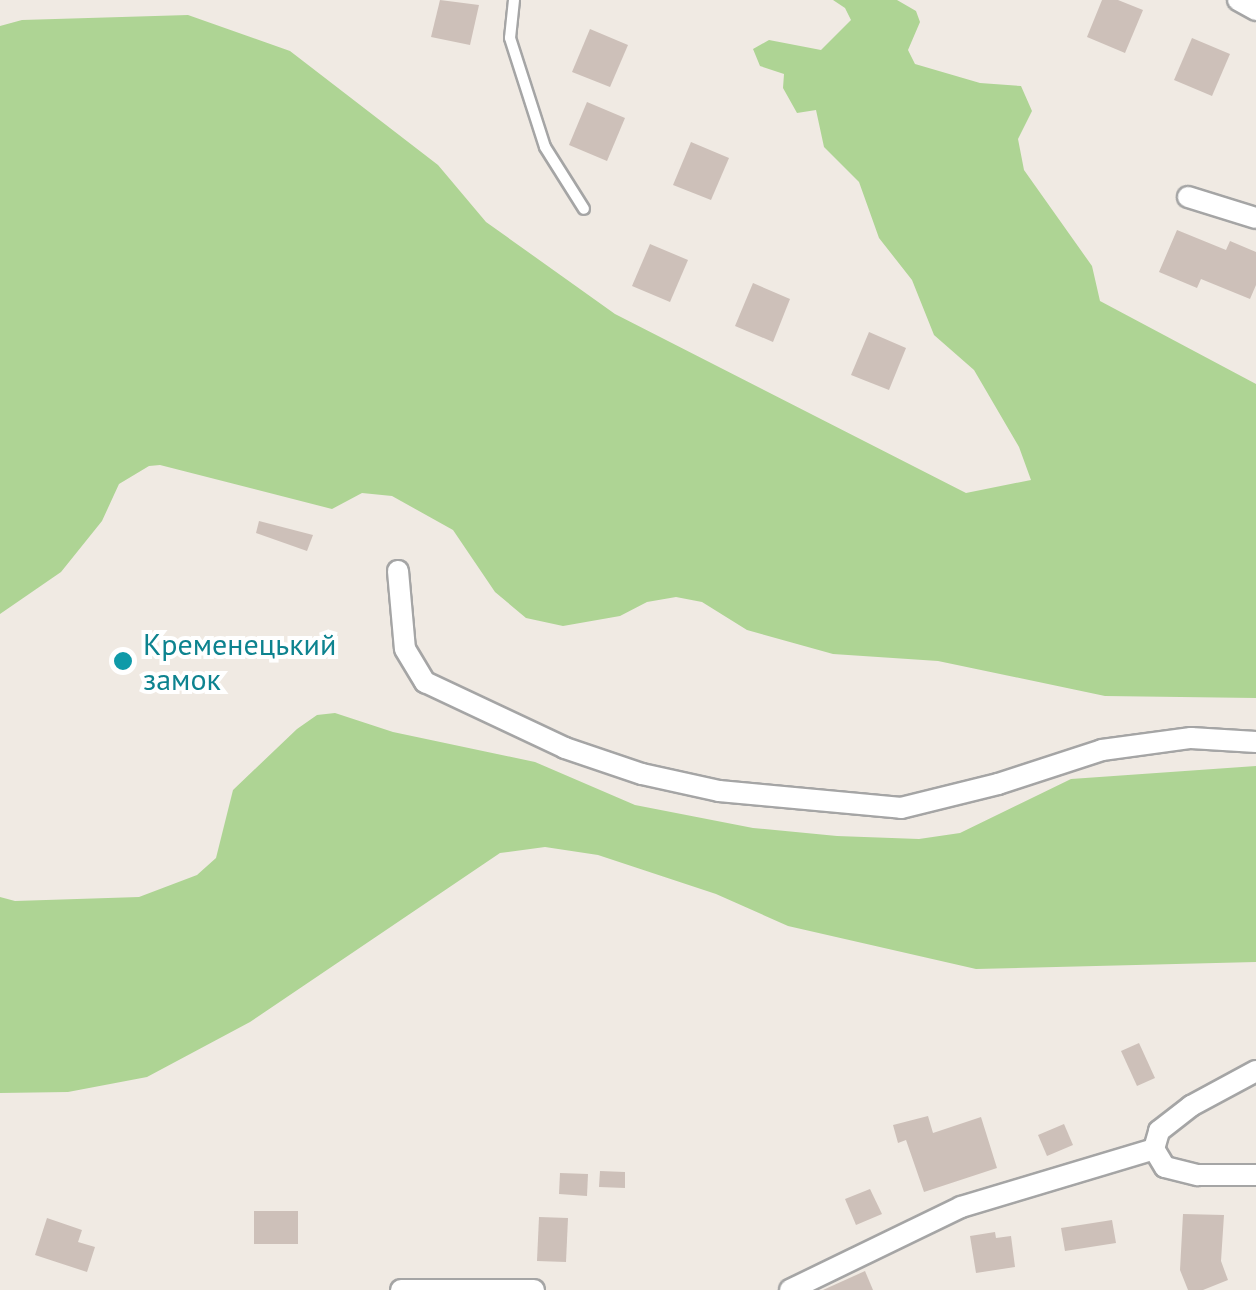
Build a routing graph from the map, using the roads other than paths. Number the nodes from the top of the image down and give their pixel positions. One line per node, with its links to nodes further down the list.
1 (514, 0): 5 (lane)
2 (1238, 0): 3 (street)
3 (1256, 10)
4 (1188, 197): 6 (street)
5 (584, 209)
6 (1256, 218)
7 (398, 571): 8 (street)
8 (1256, 742)
9 (1256, 1071): 10 (street)
10 (1154, 1149): 11 (street); 14 (street)
11 (1256, 1176)
12 (401, 1290): 13 (street)
13 (534, 1290)
14 (790, 1290)

